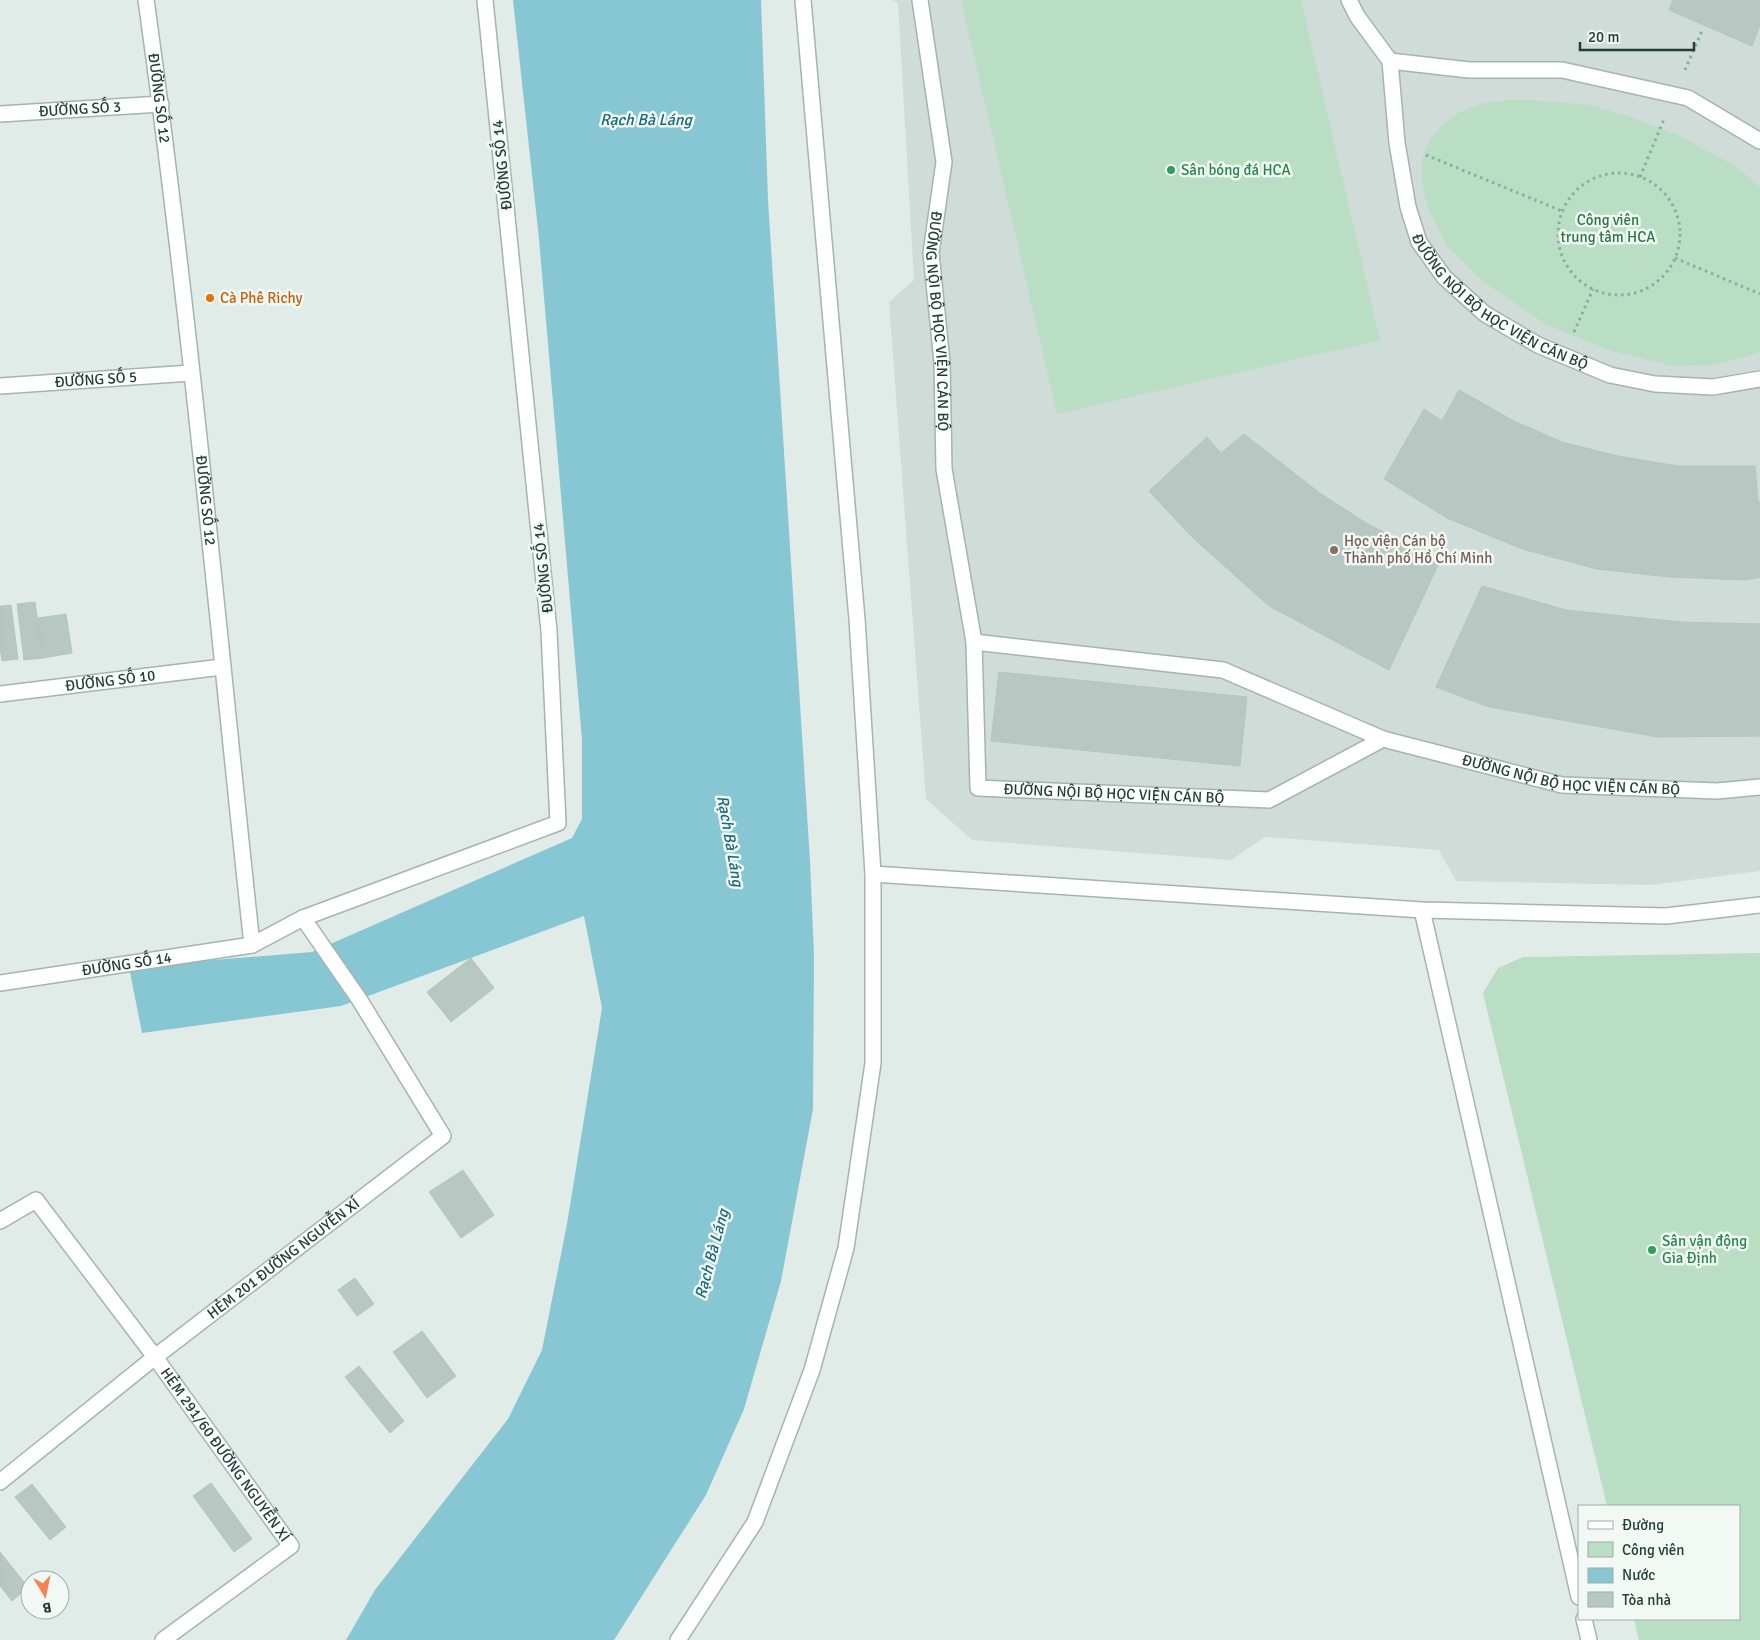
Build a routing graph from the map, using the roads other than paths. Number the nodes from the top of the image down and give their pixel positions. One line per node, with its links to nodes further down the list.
1 (146, 0): 7 (street, ĐƯỜNG SỐ 12)
2 (485, 0): 21 (street, ĐƯỜNG SỐ 14)
3 (803, 0): 18 (street)
4 (920, 0): 13 (street, ĐƯỜNG NỘI BỘ HỌC VIỆN CÁN BỘ)
5 (1349, 0): 6 (street)
6 (1390, 60): 9 (street); 11 (street, ĐƯỜNG NỘI BỘ HỌC VIỆN CÁN BỘ)
7 (161, 104): 8 (street, ĐƯỜNG SỐ 3); 10 (street, ĐƯỜNG SỐ 12)
8 (0, 114)
9 (1760, 141)
10 (191, 373): 12 (street, ĐƯỜNG SỐ 5); 14 (street, ĐƯỜNG SỐ 12)
11 (1760, 379)
12 (0, 386)
13 (974, 642): 16 (street, ĐƯỜNG NỘI BỘ HỌC VIỆN CÁN BỘ); 16 (street, ĐƯỜNG NỘI BỘ HỌC VIỆN CÁN BỘ)
14 (222, 667): 15 (street, ĐƯỜNG SỐ 10); 22 (street, ĐƯỜNG SỐ 12)
15 (0, 694)
16 (1383, 739): 17 (street, ĐƯỜNG NỘI BỘ HỌC VIỆN CÁN BỘ)
17 (1760, 787)
18 (873, 874): 20 (street); 30 (street)
19 (1760, 905): 20 (street)
20 (1422, 910): 27 (street)
21 (303, 918): 22 (street); 25 (street, HẺM 201 ĐƯỜNG NGUYỄN XÍ)
22 (252, 945): 23 (street, ĐƯỜNG SỐ 14)
23 (0, 983)
24 (0, 1221): 25 (street)
25 (155, 1357): 26 (street, HẺM 201 ĐƯỜNG NGUYỄN XÍ); 29 (street, HẺM 291/60 ĐƯỜNG NGUYỄN XÍ)
26 (0, 1482)
27 (1578, 1593)
28 (1584, 1620): 31 (street)
29 (163, 1640)
30 (678, 1640)
31 (1589, 1640)

